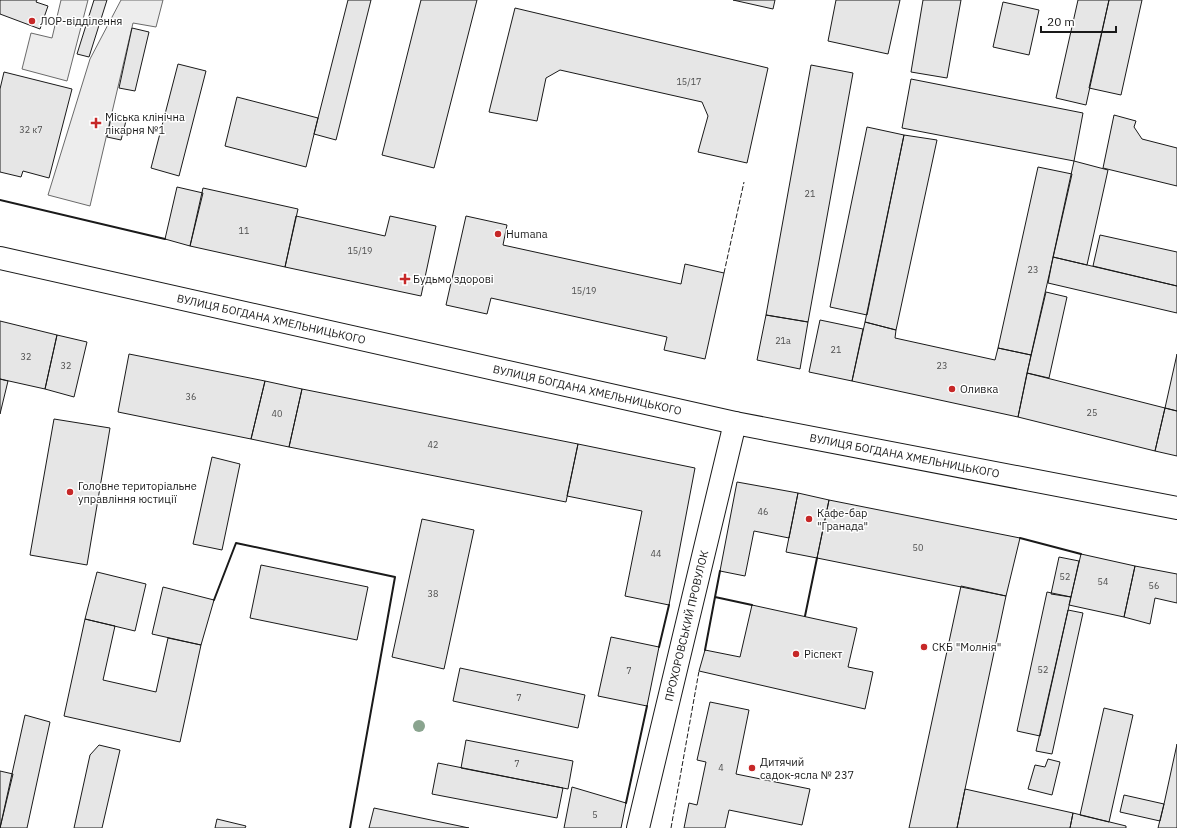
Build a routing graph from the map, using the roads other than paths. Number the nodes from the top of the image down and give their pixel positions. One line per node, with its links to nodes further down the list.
1 (0, 258): 2 (main road, ВУЛИЦЯ БОГДАНА ХМЕЛЬНИЦЬКОГО)
2 (735, 423): 3 (main road, ВУЛИЦЯ БОГДАНА ХМЕЛЬНИЦЬКОГО); 4 (main road, ПРОХОРОВСЬКИЙ ПРОВУЛОК)
3 (1177, 508)
4 (638, 828)

